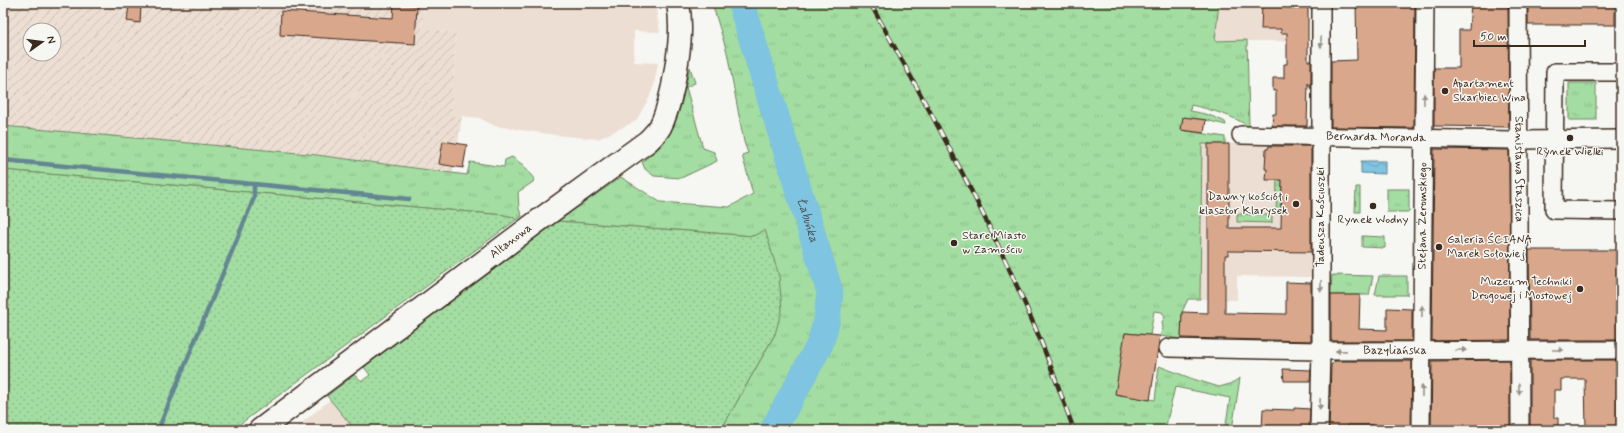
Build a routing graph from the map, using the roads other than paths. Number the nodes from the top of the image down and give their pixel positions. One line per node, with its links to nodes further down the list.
1 (678, 3): 18 (street, Altanowa)
2 (1321, 3): 7 (street, Tadeusza Kościuszki, one-way to 7)
3 (1425, 3): 8 (street, Stefana Żeromskiego, one-way to 3)
4 (1518, 3): 10 (street, Stanisława Staszica)
5 (1621, 72): 11 (street)
6 (1241, 135): 7 (street, Bernarda Moranda)
7 (1321, 136): 8 (street, Bernarda Moranda); 17 (street, Tadeusza Kościuszki, one-way to 17)
8 (1424, 138): 10 (street, Bernarda Moranda); 14 (street, Stefana Żeromskiego, one-way to 8)
9 (1621, 139): 11 (street, Bernarda Moranda)
10 (1515, 140): 11 (street, Bernarda Moranda); 15 (street, Stanisława Staszica)
11 (1554, 140): 12 (street)
12 (1621, 210)
13 (1168, 348): 17 (street, Bazyliańska)
14 (1422, 350): 15 (street, Bazyliańska, one-way to 15); 17 (street, Bazyliańska, one-way to 17); 20 (street, Stefana Żeromskiego, one-way to 14)
15 (1519, 350): 16 (street, Bazyliańska, one-way to 16); 21 (street, Stanisława Staszica, one-way to 21)
16 (1621, 350)
17 (1321, 351): 19 (street, Tadeusza Kościuszki, one-way to 19)
18 (260, 430)
19 (1319, 430)
20 (1421, 430)
21 (1520, 430)

